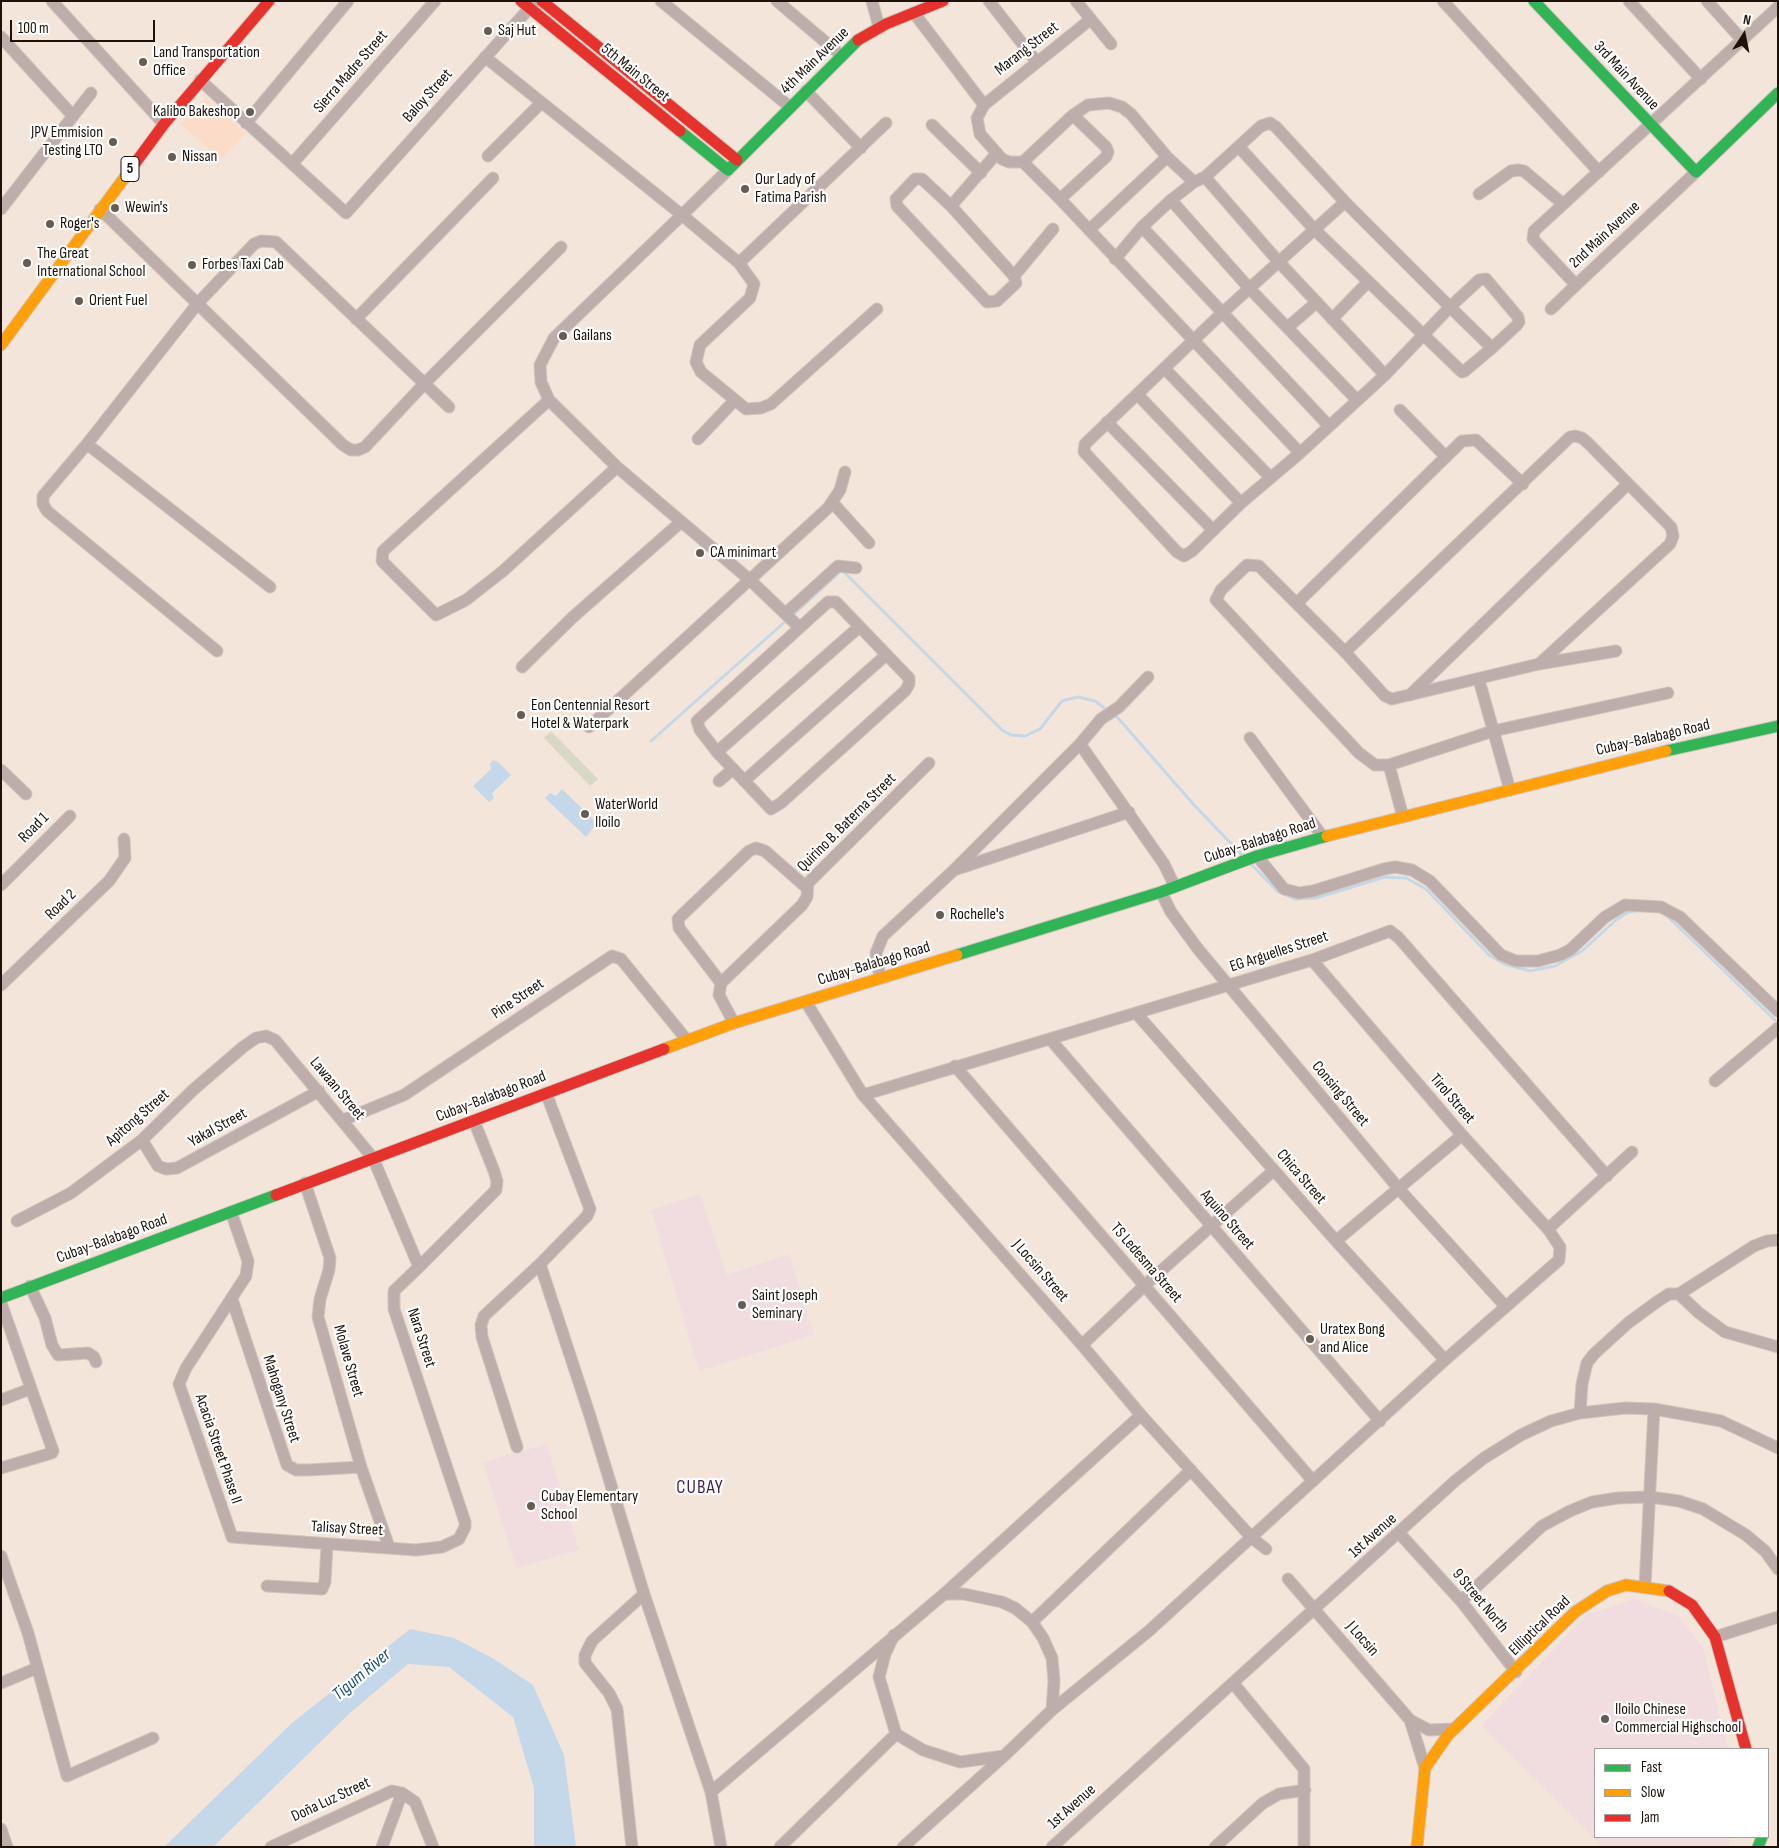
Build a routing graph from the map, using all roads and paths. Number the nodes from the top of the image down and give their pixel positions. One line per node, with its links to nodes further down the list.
1 (52, 1): 39 (street)
2 (269, 1): 28 (main road, 5)
3 (348, 1): 37 (street)
4 (435, 1): 49 (street, Sierra Madre Street)
5 (542, 1): 47 (main road, 5th Main Street)
6 (661, 1): 34 (street)
7 (776, 1): 24 (street)
8 (872, 1): 20 (street)
9 (943, 1): 18 (main road, 4th Main Avenue)
10 (989, 1): 26 (street)
11 (1076, 1): 19 (street)
12 (1443, 1): 51 (street)
13 (1534, 1): 41 (main road, 3rd Main Avenue)
14 (1629, 1): 27 (street)
15 (1707, 1): 22 (street)
16 (528, 3): 25 (street, Baloy Street); 50 (main road, 5th Main Street)
17 (1778, 7): 22 (street, 2nd Main Avenue)
18 (914, 13): 20 (main road, 4th Main Avenue); 33 (street)
19 (1090, 19): 23 (street); 26 (street, Marang Street)
20 (879, 27): 24 (main road, 4th Main Avenue)
21 (1, 37): 36 (street)
22 (1743, 41): 27 (street, 2nd Main Avenue)
23 (1111, 44)
24 (842, 56): 29 (main road, 4th Main Avenue)
25 (485, 57): 32 (street); 49 (street, Baloy Street)
26 (1036, 62): 33 (street, Marang Street)
27 (1701, 79): 41 (street, 2nd Main Avenue)
28 (200, 80): 37 (street); 39 (main road, 5)
29 (806, 91): 34 (main road, 4th Main Avenue); 43 (street)
30 (1778, 92): 52 (main road, 2nd Main Avenue)
31 (91, 93): 36 (street)
32 (541, 103): 45 (street); 65 (street)
33 (984, 105): 44 (street)
34 (790, 107): 47 (main road, 4th Main Avenue)
35 (1073, 115): 46 (street); 48 (street); 58 (street)
36 (73, 116): 57 (street)
37 (246, 123): 49 (street)
38 (886, 123): 43 (street)
39 (164, 124): 64 (main road, 5)
40 (932, 125): 53 (street)
41 (1650, 126): 51 (street, 2nd Main Avenue); 52 (main road, 3rd Main Avenue)
42 (1239, 147): 55 (street); 60 (street); 68 (street)
43 (861, 148): 73 (street)
44 (997, 153): 48 (street); 53 (street)
45 (488, 156)
46 (1167, 158): 55 (street); 69 (street)
47 (737, 160): 50 (main road, 4th Main Avenue)
48 (1023, 162): 58 (street)
49 (292, 164)
50 (728, 170): 65 (street)
51 (1599, 172): 61 (street, 2nd Main Avenue)
52 (1696, 172): 76 (street, 2nd Main Avenue)
53 (980, 173): 62 (street)
54 (493, 178): 84 (street)
55 (1200, 180): 59 (street); 72 (street)
56 (1479, 194): 61 (street)
57 (5, 195): 63 (street)
58 (1060, 199): 69 (street)
59 (1171, 200): 66 (street); 77 (street)
60 (1345, 202): 68 (street); 80 (street)
61 (1563, 204): 76 (street, 2nd Main Avenue)
62 (951, 206): 74 (street); 74 (street)
63 (1, 209)
64 (100, 209): 79 (street); 89 (main road, 5)
65 (682, 215): 73 (street); 95 (street)
66 (1142, 228): 71 (street); 83 (street)
67 (1053, 229): 74 (street)
68 (1314, 229): 72 (street); 75 (street)
69 (1089, 230): 71 (street)
70 (560, 247): 93 (street)
71 (1115, 259): 88 (street)
72 (1278, 262): 77 (street); 78 (street)
73 (739, 263): 97 (street)
74 (1014, 276)
75 (1368, 282): 85 (street); 87 (street)
76 (1576, 285): 82 (street)
77 (1249, 288): 83 (street); 86 (street)
78 (1317, 302): 85 (street); 86 (street)
79 (198, 303): 84 (street); 93 (street); 103 (street)
80 (1450, 307): 87 (street); 90 (street); 90 (street)
81 (878, 309): 97 (street)
82 (1551, 309)
83 (1221, 314): 88 (street); 101 (street)
84 (356, 319): 93 (street)
85 (1332, 319): 92 (street)
86 (1288, 328): 96 (street)
87 (1423, 335): 90 (street); 92 (street)
88 (1194, 341): 91 (street); 104 (street)
89 (1, 344)
90 (1492, 348)
91 (1165, 369): 94 (street); 108 (street)
92 (1385, 376): 96 (street)
93 (425, 383): 98 (street)
94 (1138, 395): 100 (street); 112 (street)
95 (549, 400): 106 (street); 106 (street)
96 (1357, 400): 101 (street)
97 (734, 401): 102 (street)
98 (449, 407)
99 (1400, 410): 105 (street)
100 (1107, 422): 114 (street); 114 (street)
101 (1329, 426): 104 (street)
102 (698, 439)
103 (87, 444): 118 (street); 122 (street)
104 (1300, 454): 108 (street)
105 (1446, 456): 109 (street); 119 (street)
106 (617, 467): 113 (street)
107 (845, 472): 111 (street)
108 (1270, 477): 112 (street)
109 (1523, 484): 110 (street); 124 (street)
110 (1628, 484): 126 (street); 131 (street)
111 (832, 502): 115 (street); 117 (street)
112 (1241, 503): 114 (street)
113 (681, 522): 117 (street); 127 (street)
114 (1212, 529)
115 (869, 543)
116 (856, 568): 120 (street)
117 (750, 580): 120 (street); 133 (street)
118 (270, 587)
119 (1297, 603): 124 (street); 139 (street)
120 (792, 619): 121 (street); 137 (street)
121 (859, 627): 125 (street); 137 (street)
122 (217, 651)
123 (1616, 651): 126 (street)
124 (1345, 652): 131 (street)
125 (886, 655): 143 (street); 143 (street)
126 (1539, 664): 129 (street)
127 (522, 667)
128 (1148, 677): 136 (street)
129 (1479, 680): 131 (street); 134 (street)
130 (1668, 693): 134 (street)
131 (1409, 696)
132 (1778, 726): 144 (main road, Cubay-Balabago Road)
133 (589, 727)
134 (1493, 731): 139 (street); 144 (street)
135 (1250, 738): 149 (street)
136 (1080, 744): 146 (street); 152 (street)
137 (717, 752): 141 (street)
138 (929, 763): 154 (street, Quirino B. Baterna Street)
139 (1389, 765): 148 (street)
140 (1, 770): 145 (street)
141 (733, 770): 142 (street); 143 (street)
142 (719, 781)
143 (744, 781)
144 (1510, 790): 148 (main road, Cubay-Balabago Road)
145 (26, 794)
146 (1129, 812): 152 (street); 155 (street)
147 (70, 816): 153 (street, Road 1)
148 (1403, 817): 149 (main road, Cubay-Balabago Road)
149 (1323, 837): 151 (main road, Cubay-Balabago Road)
150 (124, 839): 160 (street, Road 2)
151 (1253, 858): 155 (main road, Cubay-Balabago Road); 163 (street)
152 (954, 870): 158 (street)
153 (1, 885)
154 (806, 887): 159 (street, Quirino B. Baterna Street); 159 (street)
155 (1175, 887): 156 (main road, Cubay-Balabago Road)
156 (1160, 892): 158 (main road, Cubay-Balabago Road); 161 (street, Consing Street)
157 (1312, 960): 161 (street, EG Arguelles Street); 177 (street, Tirol Street); 182 (street, EG Arguelles Street)
158 (880, 978): 162 (main road, Cubay-Balabago Road)
159 (721, 983): 165 (street)
160 (1, 985)
161 (1228, 985): 164 (street, EG Arguelles Street); 184 (street, Consing Street)
162 (806, 1002): 165 (main road, Cubay-Balabago Road); 174 (street, J Locsin Street)
163 (1778, 1012)
164 (1136, 1014): 168 (street, EG Arguelles Street); 181 (street, Chica Street)
165 (734, 1023): 167 (main road, Cubay-Balabago Road)
166 (1777, 1029): 171 (street)
167 (686, 1039): 173 (main road, Cubay-Balabago Road); 175 (street, Pine Street)
168 (1050, 1039): 170 (street, EG Arguelles Street); 187 (street, Aquino Street)
169 (274, 1040): 172 (street, Lawaan Street); 178 (street, Apitong Street)
170 (955, 1066): 174 (street, EG Arguelles Street); 194 (street, TS Ledesma Street)
171 (1715, 1081)
172 (319, 1091): 175 (street, Lawaan Street); 178 (street, Yakal Street)
173 (546, 1093): 176 (main road, Cubay-Balabago Road); 191 (street)
174 (862, 1095): 200 (street, J Locsin Street)
175 (343, 1120): 180 (street, Lawaan Street)
176 (474, 1121): 180 (main road, Cubay-Balabago Road); 192 (street, Nara Street)
177 (1462, 1135): 184 (street); 188 (street, Tirol Street)
178 (142, 1140): 186 (street, Apitong Street)
179 (1632, 1152): 182 (street)
180 (374, 1158): 183 (main road, Cubay-Balabago Road); 192 (street)
181 (1273, 1171): 187 (street); 190 (street, Chica Street)
182 (1607, 1176): 188 (street)
183 (305, 1183): 185 (main road, Cubay-Balabago Road); 212 (street, Molave Street)
184 (1399, 1190): 190 (street); 199 (street, Consing Street)
185 (231, 1212): 193 (main road, Cubay-Balabago Road); 197 (street, Acacia Street Phase II)
186 (17, 1221)
187 (1210, 1226): 194 (street); 209 (street, Aquino Street)
188 (1548, 1230): 199 (street, Tirol Street)
189 (1778, 1240): 195 (street)
190 (1336, 1242): 202 (street, Chica Street)
191 (540, 1264): 210 (street); 229 (street)
192 (419, 1267): 220 (street, Nara Street)
193 (30, 1286): 196 (main road, Cubay-Balabago Road); 203 (street)
194 (1144, 1286): 200 (street); 215 (street, TS Ledesma Street)
195 (1678, 1294): 201 (street); 207 (street)
196 (1, 1298)
197 (232, 1299): 212 (street, Mahogany Street); 218 (street, Acacia Street Phase II)
198 (1, 1303): 204 (street)
199 (1506, 1307): 202 (street)
200 (1082, 1345): 208 (street, J Locsin Street)
201 (1778, 1347)
202 (1445, 1360): 209 (street)
203 (96, 1362)
204 (30, 1389): 205 (street); 213 (street)
205 (1, 1400)
206 (1654, 1408): 207 (street, 1st Avenue); 211 (street, 1st Avenue); 216 (street)
207 (1580, 1413): 217 (street, 1st Avenue)
208 (1140, 1415): 214 (street, J Locsin Street); 230 (street)
209 (1380, 1421): 215 (street)
210 (517, 1447)
211 (1778, 1448)
212 (362, 1467): 222 (street, Molave Street)
213 (1, 1468)
214 (1191, 1470): 219 (street, J Locsin Street); 234 (street)
215 (1313, 1481): 219 (street)
216 (1650, 1497): 225 (street); 228 (street); 231 (street)
217 (1400, 1534): 231 (street, 9 Street North); 232 (street, 1st Avenue)
218 (232, 1537): 221 (street, Talisay Street)
219 (1252, 1538): 223 (street, J Locsin Street); 241 (street)
220 (459, 1539): 222 (street, Talisay Street)
221 (327, 1545): 222 (street, Talisay Street); 227 (street)
222 (389, 1547)
223 (1266, 1549)
224 (1, 1556): 237 (street)
225 (1778, 1570)
226 (1288, 1579): 232 (street, J Locsin)
227 (267, 1586)
228 (1645, 1586): 236 (main road, Ellliptical Road); 238 (main road, Ellliptical Road)
229 (644, 1594): 250 (street); 257 (street)
230 (944, 1594): 234 (street); 235 (street)
231 (1461, 1601): 238 (street, 9 Street North)
232 (1315, 1610): 240 (street, 1st Avenue); 242 (street, J Locsin)
233 (1778, 1618): 236 (street)
234 (1032, 1622): 241 (street)
235 (894, 1635): 244 (street); 250 (street)
236 (1715, 1637): 246 (main road, Ellliptical Road)
237 (37, 1668): 239 (street); 245 (street)
238 (1516, 1672): 243 (main road)
239 (1, 1682)
240 (1233, 1683): 249 (street); 261 (street, 1st Avenue)
241 (1052, 1710): 247 (street)
242 (1410, 1720): 243 (street, J Locsin); 248 (street, J Locsin)
243 (1454, 1730): 248 (main road)
244 (896, 1734): 247 (street); 259 (street)
245 (153, 1738)
246 (1746, 1748)
247 (1004, 1756): 260 (street)
248 (1425, 1768): 264 (main road)
249 (1305, 1790): 262 (street); 263 (street)
250 (711, 1792): 258 (street)
251 (402, 1793): 254 (street, Doña Luz Street); 255 (street); 256 (street)
252 (1, 1828): 253 (street)
253 (7, 1847)
254 (270, 1847)
255 (382, 1847)
256 (433, 1847)
257 (632, 1847)
258 (721, 1847)
259 (780, 1847)
260 (903, 1847)
261 (1052, 1847)
262 (1215, 1847)
263 (1304, 1847)
264 (1417, 1847)

